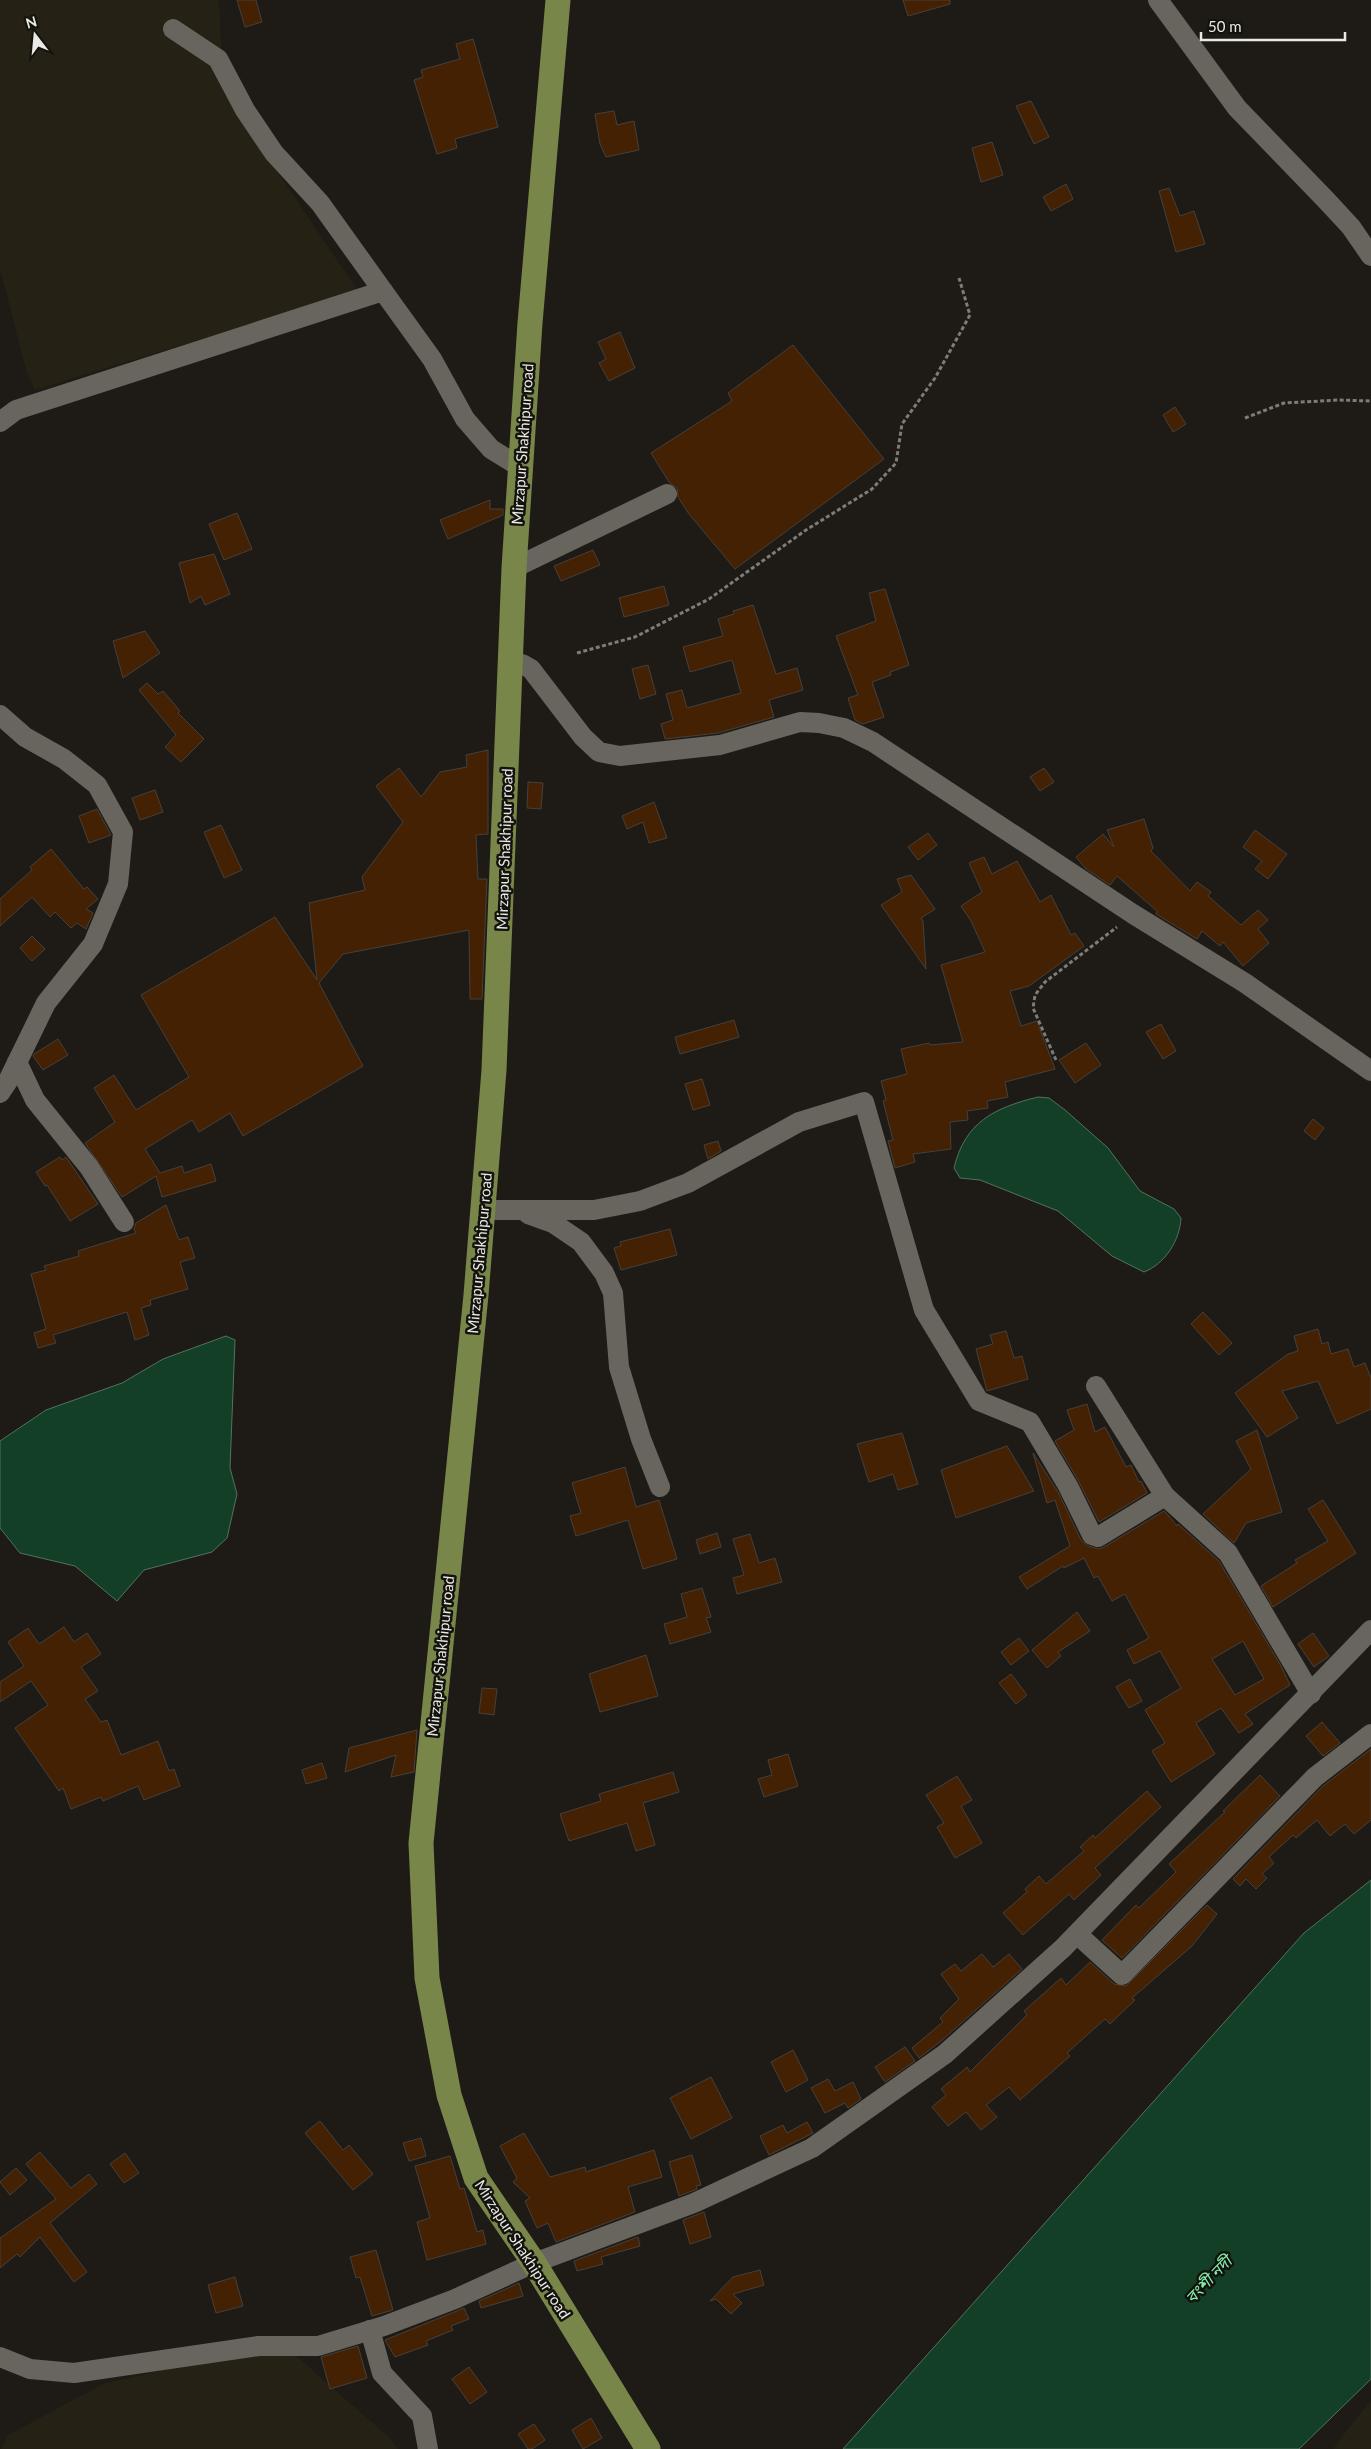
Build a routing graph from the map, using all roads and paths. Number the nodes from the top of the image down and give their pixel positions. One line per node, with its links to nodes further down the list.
1 (558, 0): 10 (main road, Mirzapur Shakhipur road)
2 (1158, 0): 4 (street)
3 (173, 28): 6 (street)
4 (1371, 256)
5 (959, 278): 13 (path)
6 (383, 292): 9 (street); 10 (street)
7 (1371, 401): 8 (path)
8 (1245, 418)
9 (0, 422)
10 (520, 467): 12 (main road, Mirzapur Shakhipur road)
11 (667, 494): 12 (street)
12 (514, 568): 14 (main road, Mirzapur Shakhipur road)
13 (577, 653)
14 (510, 662): 16 (street); 21 (main road, Mirzapur Shakhipur road)
15 (0, 715): 18 (street)
16 (1133, 914): 17 (path); 19 (street)
17 (1056, 1060)
18 (17, 1062): 20 (street); 23 (street)
19 (1371, 1071)
20 (0, 1093)
21 (483, 1210): 22 (street); 31 (main road, Mirzapur Shakhipur road)
22 (517, 1210): 25 (street); 26 (street)
23 (124, 1222)
24 (1096, 1386): 26 (street)
25 (660, 1486)
26 (1165, 1496): 28 (street)
27 (1371, 1630): 28 (street)
28 (1311, 1694): 30 (street)
29 (1371, 1734): 30 (street)
30 (1077, 1934): 31 (street)
31 (534, 2263): 32 (street); 35 (main road, Mirzapur Shakhipur road)
32 (370, 2330): 33 (street); 34 (street)
33 (0, 2357)
34 (428, 2449)
35 (648, 2449)

